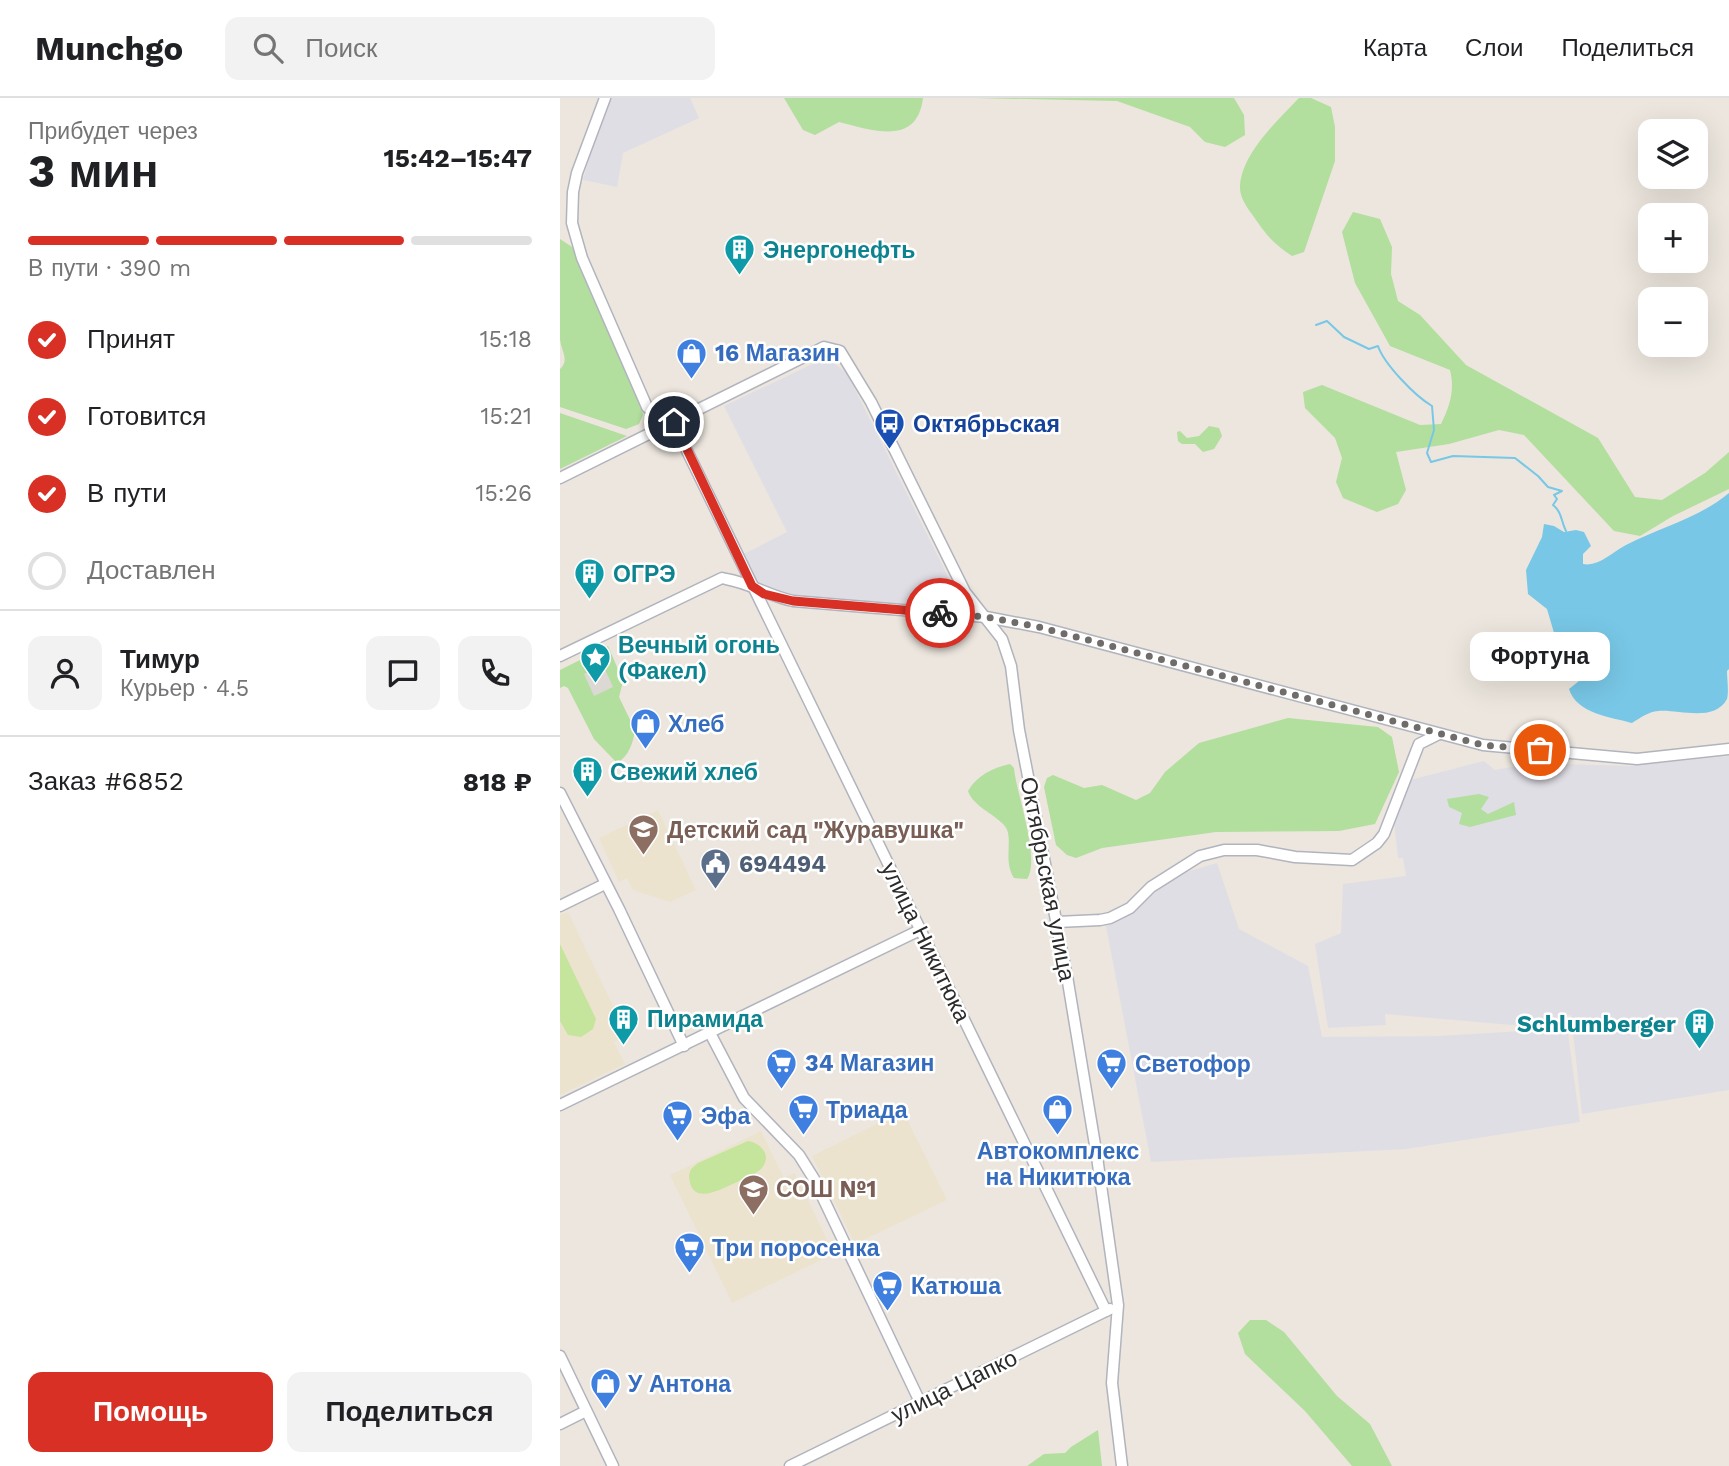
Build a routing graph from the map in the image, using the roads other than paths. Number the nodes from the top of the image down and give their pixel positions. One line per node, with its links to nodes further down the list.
1 (605, 98): 2 (street)
2 (648, 407): 3 (street); 4 (street)
3 (674, 422): 4 (street); 6 (street, улица Никитюка); 7 (street, Октябрьская улица)
4 (641, 436): 5 (street)
5 (560, 478)
6 (752, 586): 7 (street); 8 (street); 17 (street, улица Никитюка)
7 (986, 617): 9 (street); 16 (street, Октябрьская улица)
8 (560, 656)
9 (1415, 727): 10 (street); 11 (street)
10 (1439, 734): 11 (street); 12 (street)
11 (1419, 744): 16 (street)
12 (1729, 749)
13 (560, 793): 14 (street)
14 (605, 884): 15 (street); 19 (street)
15 (560, 906)
16 (1057, 922): 21 (street, Октябрьская улица)
17 (920, 930): 18 (street); 22 (street, улица Никитюка)
18 (710, 1033): 19 (street); 24 (street)
19 (684, 1046): 20 (street)
20 (560, 1105)
21 (1118, 1305): 22 (street, улица Цапко); 29 (street, Октябрьская улица)
22 (1106, 1311): 24 (street, улица Цапко)
23 (560, 1356): 25 (street)
24 (920, 1402): 28 (street, улица Цапко)
25 (586, 1411): 26 (street); 27 (street)
26 (560, 1424)
27 (613, 1466)
28 (790, 1466)
29 (1122, 1466)

